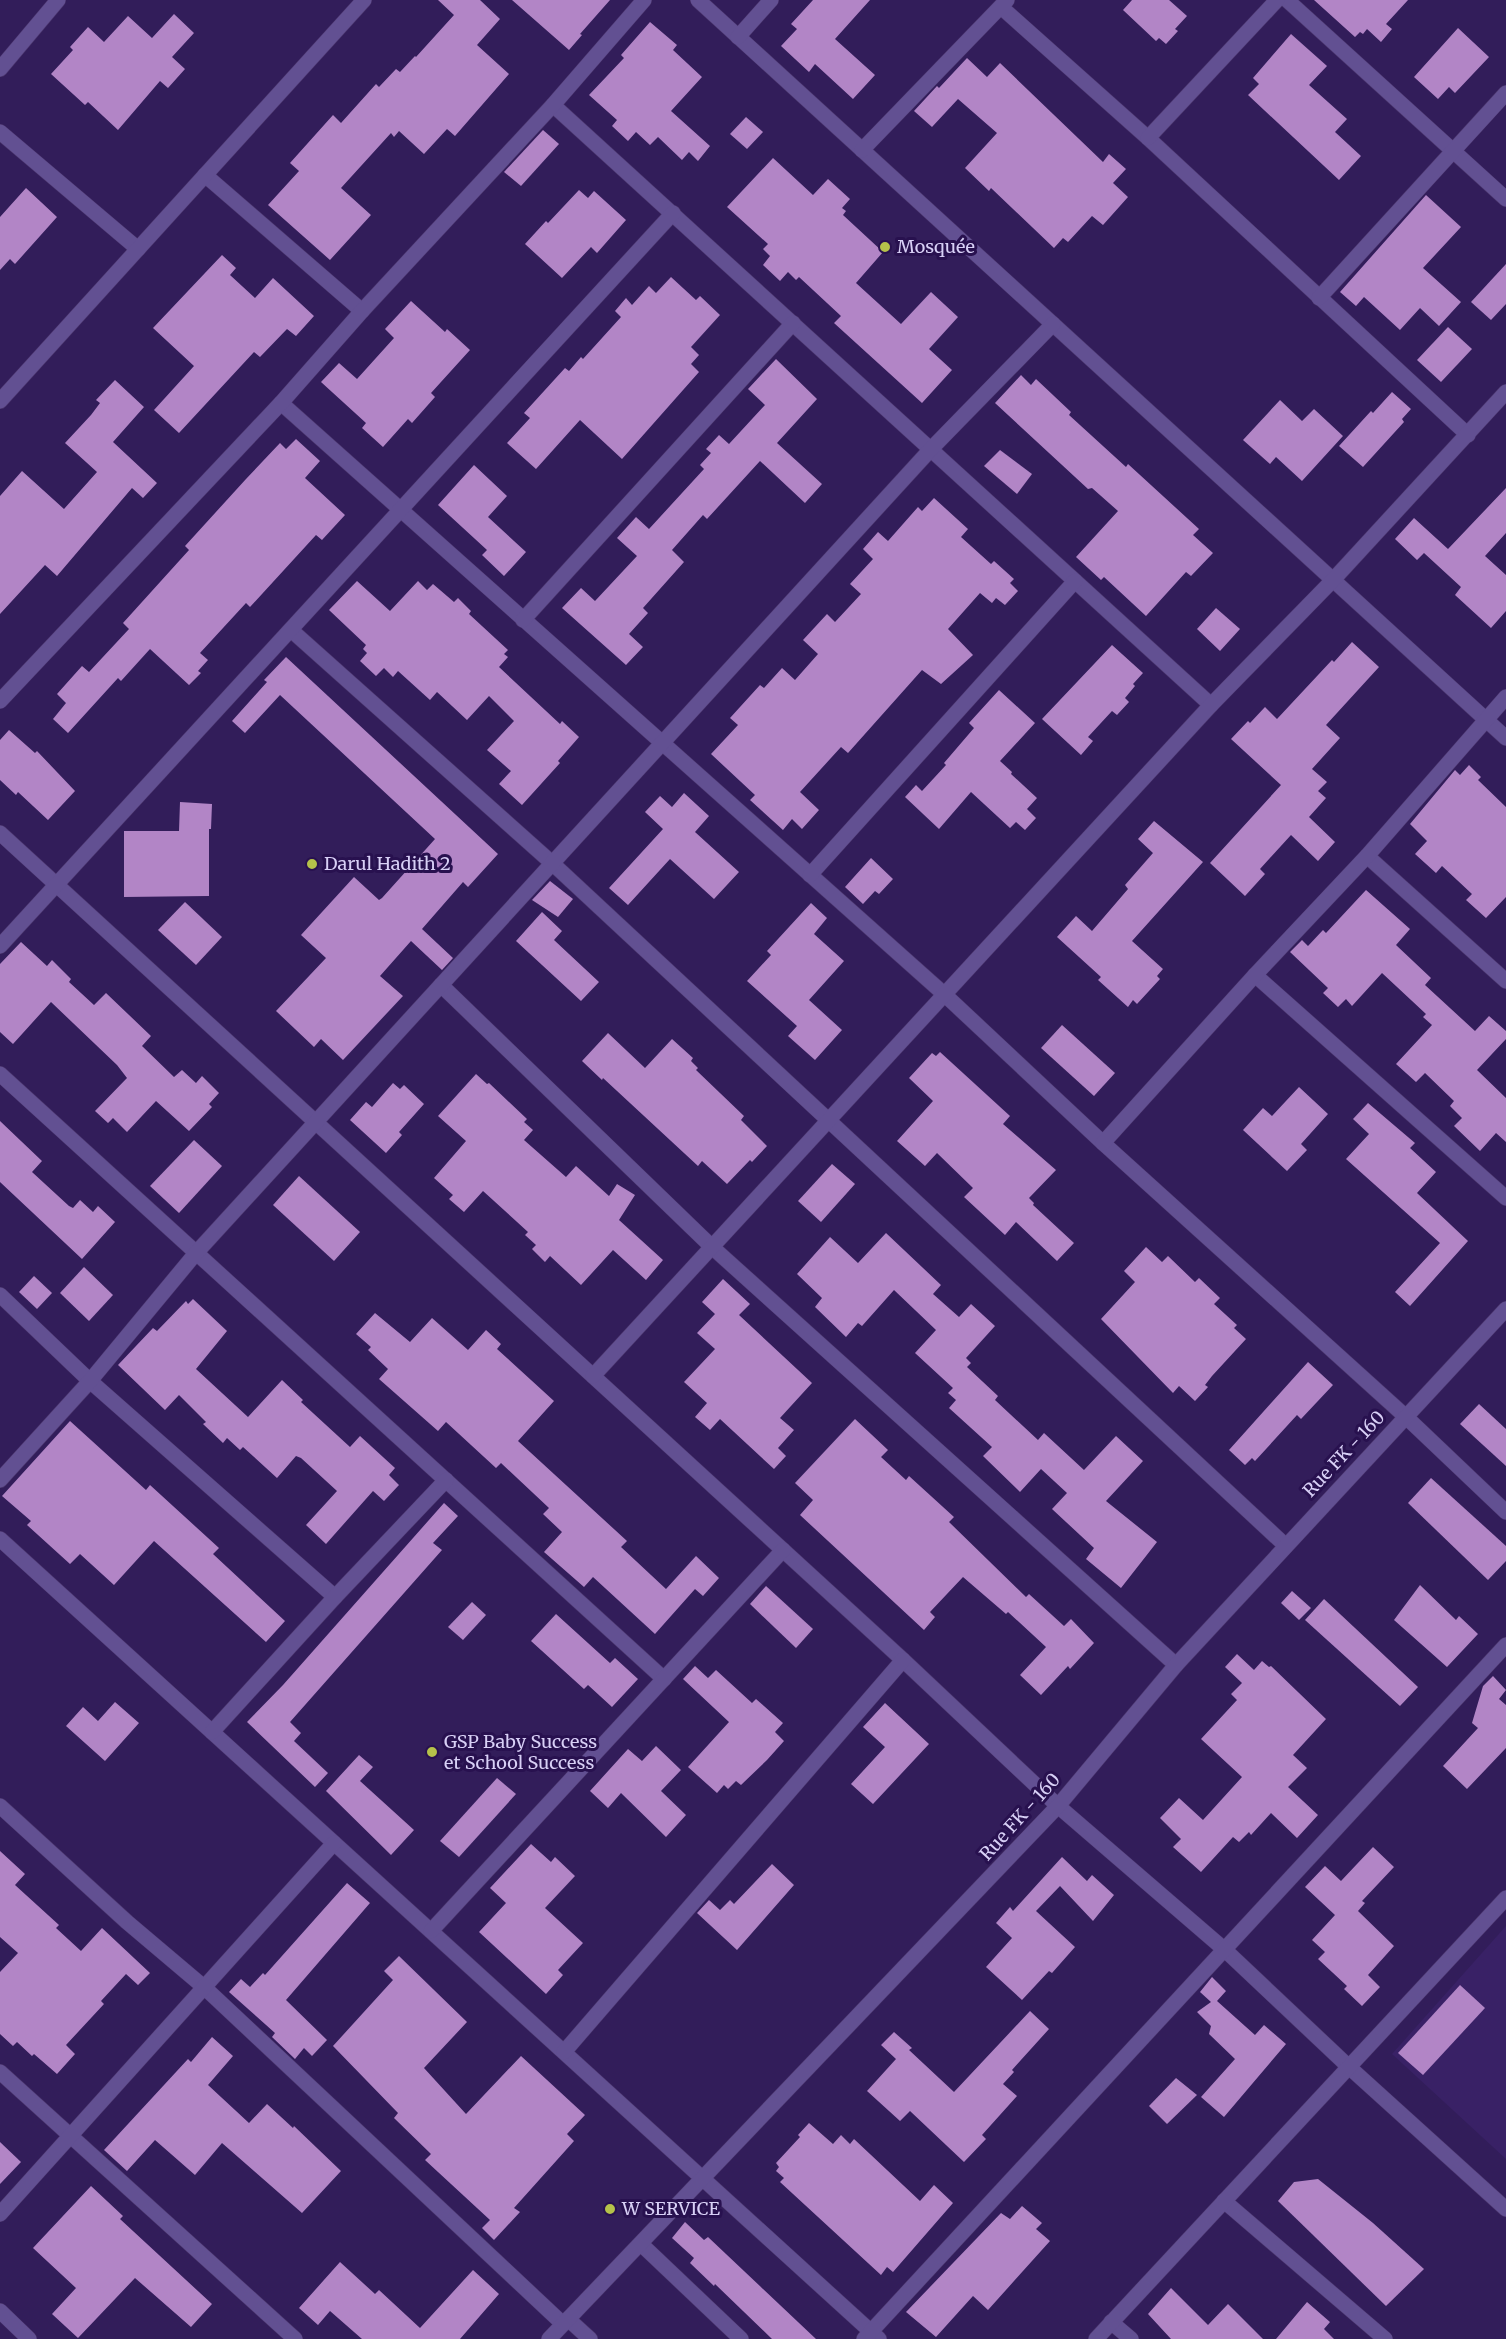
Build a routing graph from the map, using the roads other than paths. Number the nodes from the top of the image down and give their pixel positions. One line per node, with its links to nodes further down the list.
1 (364, 0): 17 (street)
2 (644, 0): 12 (street)
3 (698, 0): 9 (street)
4 (771, 0): 9 (street)
5 (1277, 0): 14 (street)
6 (1287, 0): 16 (street)
7 (53, 1): 10 (street)
8 (1004, 3): 14 (street); 15 (street)
9 (738, 37): 15 (street)
10 (0, 69)
11 (1506, 93): 16 (street)
12 (553, 105): 19 (street); 22 (street)
13 (0, 132): 20 (street)
14 (1148, 138): 21 (street)
15 (862, 150): 24 (street)
16 (1453, 150): 18 (street); 21 (street)
17 (205, 175): 20 (street); 22 (street)
18 (1506, 199)
19 (673, 213): 23 (street); 30 (street)
20 (138, 249): 26 (street)
21 (1319, 298): 28 (street)
22 (362, 311): 27 (street)
23 (793, 323): 29 (street); 33 (street)
24 (1053, 324): 29 (street); 31 (street)
25 (1506, 392): 28 (street)
26 (0, 401)
27 (281, 402): 30 (street); 36 (street)
28 (1468, 435): 31 (street)
29 (931, 449): 32 (street); 40 (street)
30 (400, 510): 33 (street); 34 (street)
31 (1333, 580): 37 (street); 38 (street)
32 (1075, 581): 37 (street); 44 (street)
33 (523, 620): 40 (street)
34 (291, 630): 43 (street); 45 (street)
35 (1506, 697): 38 (street)
36 (0, 701)
37 (1211, 705): 50 (street)
38 (1485, 719): 39 (street); 42 (street)
39 (1506, 738)
40 (662, 743): 43 (street); 44 (street)
41 (0, 833): 45 (street)
42 (1367, 856): 47 (street); 48 (street)
43 (552, 863): 49 (street); 52 (street)
44 (810, 875): 50 (street)
45 (57, 884): 46 (street); 53 (street)
46 (0, 946)
47 (1255, 975): 54 (street); 55 (street)
48 (1506, 981)
49 (441, 985): 53 (street); 56 (street)
50 (944, 994): 52 (street); 54 (street)
51 (0, 1074): 57 (street)
52 (828, 1121): 56 (street); 67 (street)
53 (316, 1122): 57 (street); 60 (street)
54 (1103, 1143): 62 (street)
55 (1506, 1198)
56 (712, 1246): 60 (street); 72 (street)
57 (196, 1253): 61 (street); 64 (street)
58 (0, 1295): 61 (street)
59 (1506, 1309): 62 (street, Rue FK - 160)
60 (593, 1376): 68 (street)
61 (90, 1381): 63 (street); 69 (street)
62 (1405, 1416): 65 (street); 67 (street, Rue FK - 160)
63 (0, 1480)
64 (446, 1480): 69 (street); 73 (street)
65 (1506, 1512)
66 (0, 1539): 74 (street)
67 (1286, 1545): 72 (street, Rue FK - 160)
68 (783, 1550): 71 (street); 73 (street)
69 (335, 1597): 74 (street)
70 (1506, 1645): 80 (street)
71 (903, 1660): 76 (street); 82 (street)
72 (1176, 1665): 76 (street, Rue FK - 160)
73 (664, 1679): 79 (street)
74 (212, 1732): 77 (street)
75 (0, 1806): 81 (street)
76 (1058, 1806): 80 (street); 86 (street, Rue FK - 160)
77 (334, 1843): 79 (street); 81 (street)
78 (1506, 1898): 83 (street)
79 (430, 1931): 82 (street)
80 (1226, 1950): 83 (street); 94 (street)
81 (205, 1988): 85 (street); 92 (street)
82 (564, 2052): 86 (street)
83 (1349, 2067): 87 (street); 88 (street)
84 (0, 2072): 85 (street)
85 (72, 2135): 89 (street); 96 (street)
86 (704, 2179): 90 (street, Rue FK - 160); 94 (street)
87 (1224, 2200): 93 (street); 102 (street)
88 (1506, 2209)
89 (0, 2214)
90 (641, 2244): 92 (street, Rue FK - 160); 99 (street)
91 (0, 2311): 95 (street)
92 (566, 2322): 97 (street, Rue FK - 160); 98 (street)
93 (1111, 2322): 100 (street); 101 (street)
94 (871, 2337)
95 (29, 2339)
96 (295, 2339)
97 (549, 2339)
98 (590, 2339)
99 (741, 2339)
100 (1096, 2339)
101 (1131, 2339)
102 (1385, 2339)

